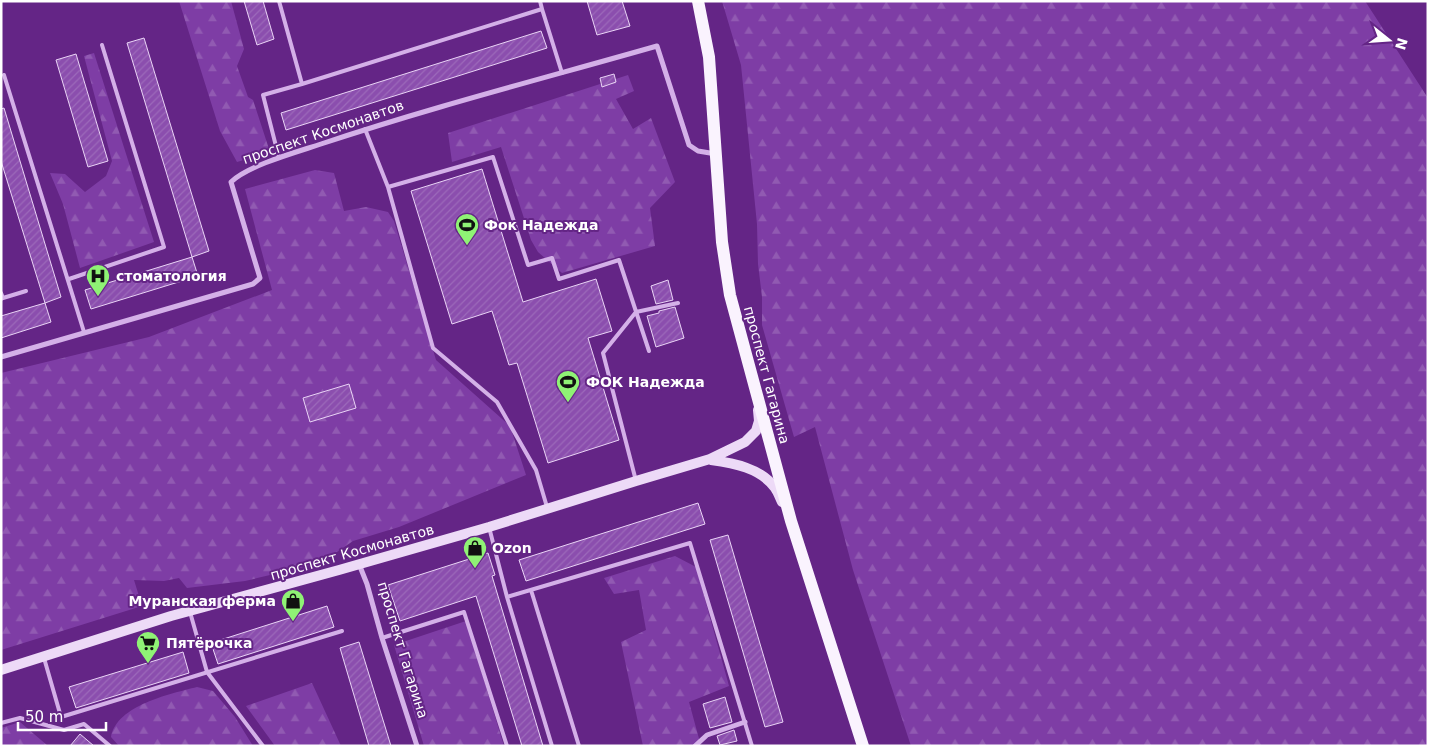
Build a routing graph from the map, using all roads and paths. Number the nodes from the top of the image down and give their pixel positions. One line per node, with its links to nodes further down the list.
1 (279, 1): 8 (lane)
2 (540, 1): 4 (lane)
3 (698, 1): 10 (main road, проспект Гагарина)
4 (542, 9): 6 (lane); 8 (lane)
5 (102, 45): 13 (lane)
6 (562, 73): 9 (street, проспект Космонавтов); 10 (street, проспект Космонавтов)
7 (4, 75): 13 (lane)
8 (302, 84): 11 (lane)
9 (365, 129): 11 (street, проспект Космонавтов); 12 (lane)
10 (716, 154): 22 (main road, проспект Гагарина)
11 (279, 158): 19 (street, проспект Космонавтов)
12 (388, 187): 18 (lane); 25 (lane)
13 (69, 280): 19 (lane)
14 (26, 291): 16 (lane)
15 (1, 293): 16 (lane)
16 (2, 299)
17 (678, 302): 18 (lane)
18 (636, 312): 20 (lane); 24 (lane)
19 (84, 332): 21 (street, проспект Космонавтов)
20 (649, 351)
21 (1, 357)
22 (758, 404): 23 (main road, проспект Космонавтов); 26 (main road, проспект Гагарина)
23 (710, 459): 24 (main road, проспект Космонавтов); 26 (main road)
24 (636, 481): 25 (main road, проспект Космонавтов)
25 (547, 509): 27 (main road, проспект Космонавтов)
26 (791, 521): 47 (main road, проспект Гагарина)
27 (489, 527): 28 (main road, проспект Космонавтов); 30 (lane)
28 (359, 564): 31 (main road, проспект Космонавтов); 33 (street, проспект Гагарина)
29 (531, 590): 30 (lane); 37 (lane); 44 (lane)
30 (507, 597): 43 (lane)
31 (190, 612): 34 (main road, проспект Космонавтов); 36 (lane)
32 (342, 631): 36 (lane)
33 (382, 638): 41 (street, проспект Гагарина); 42 (lane)
34 (43, 656): 35 (main road, проспект Космонавтов); 36 (lane)
35 (1, 670)
36 (207, 672): 40 (lane)
37 (745, 722): 45 (street); 46 (lane)
38 (1, 724): 39 (lane)
39 (110, 746)
40 (263, 746)
41 (417, 746)
42 (507, 746)
43 (552, 746)
44 (579, 746)
45 (695, 746)
46 (752, 746)
47 (863, 746)

